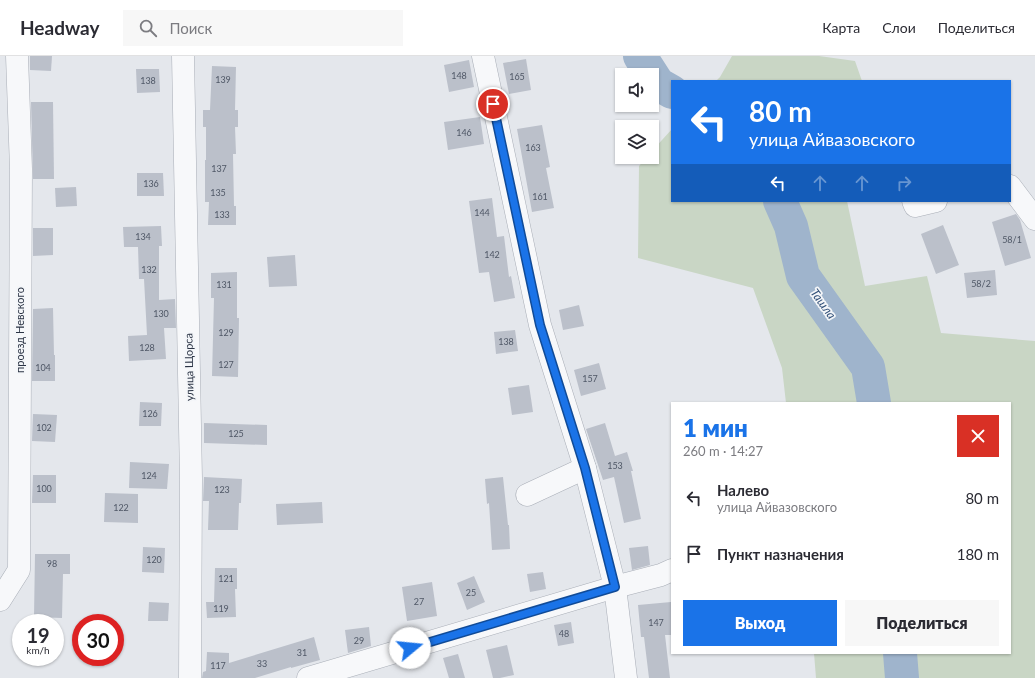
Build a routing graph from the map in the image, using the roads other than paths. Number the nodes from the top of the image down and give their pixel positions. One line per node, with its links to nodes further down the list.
1 (17, 56): 12 (street, проезд Невского)
2 (183, 56): 13 (street, улица Щорса)
3 (483, 56): 8 (street)
4 (1011, 187): 7 (street)
5 (914, 202): 6 (street)
6 (932, 202)
7 (1035, 219)
8 (585, 468): 9 (street); 11 (street)
9 (527, 495)
10 (671, 570): 11 (street)
11 (615, 587): 14 (street); 15 (street)
12 (0, 600)
13 (190, 678)
14 (308, 678)
15 (626, 678)

